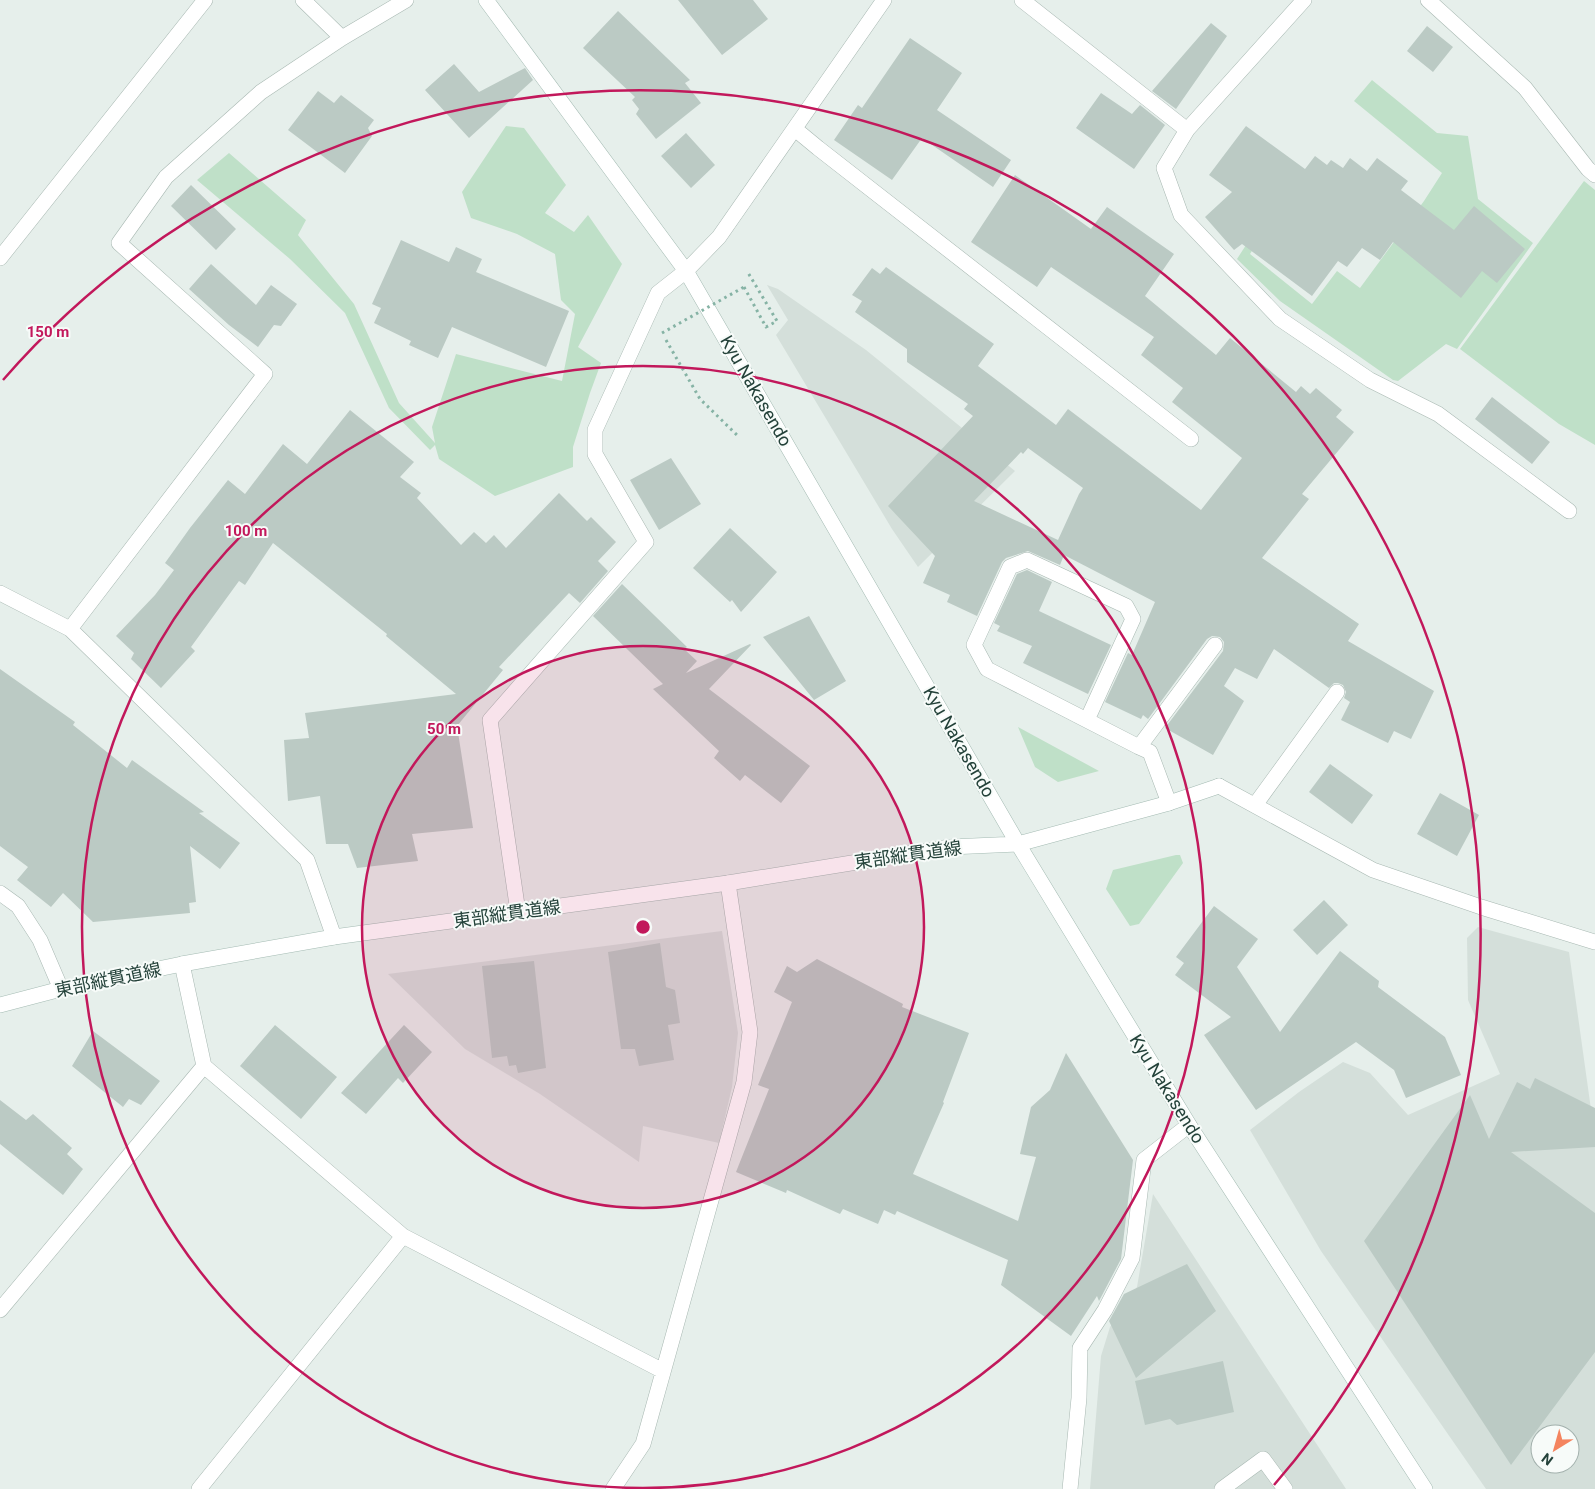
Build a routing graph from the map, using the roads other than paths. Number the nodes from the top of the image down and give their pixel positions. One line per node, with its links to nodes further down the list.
1 (206, 0): 13 (street)
2 (303, 0): 9 (street)
3 (406, 0): 9 (street)
4 (486, 0): 14 (street, Kyu Nakasendo)
5 (884, 0): 10 (street)
6 (1022, 0): 11 (street)
7 (1304, 0): 11 (street)
8 (1428, 0): 12 (street)
9 (342, 38): 18 (street)
10 (795, 128): 14 (street); 15 (street)
11 (1187, 130): 16 (street)
12 (1595, 174)
13 (0, 258)
14 (686, 270): 25 (street, Kyu Nakasendo); 28 (street)
15 (1192, 439)
16 (1569, 510)
17 (0, 594): 18 (street)
18 (70, 628): 29 (street)
19 (1215, 644): 22 (street)
20 (1338, 692): 24 (street)
21 (1087, 720): 21 (street); 22 (street)
22 (1139, 747): 23 (street)
23 (1169, 803): 24 (street, 東部縦貫道線); 25 (street, 東部縦貫道線)
24 (1255, 806): 30 (street)
25 (1018, 844): 26 (street, 東部縦貫道線); 35 (street, Kyu Nakasendo)
26 (728, 883): 28 (street, 東部縦貫道線); 38 (street)
27 (0, 893): 32 (street)
28 (518, 912): 29 (street, 東部縦貫道線)
29 (334, 937): 31 (street, 東部縦貫道線)
30 (1595, 942)
31 (182, 964): 32 (street, 東部縦貫道線); 34 (street)
32 (61, 989): 33 (street, 東部縦貫道線)
33 (0, 1006)
34 (204, 1066): 36 (street); 37 (street)
35 (1189, 1125): 41 (street); 44 (street, Kyu Nakasendo)
36 (403, 1236): 38 (street); 39 (street)
37 (0, 1310)
38 (663, 1371): 40 (street)
39 (199, 1489)
40 (613, 1489)
41 (1070, 1489)
42 (1222, 1489): 43 (street)
43 (1284, 1489)
44 (1425, 1489)

